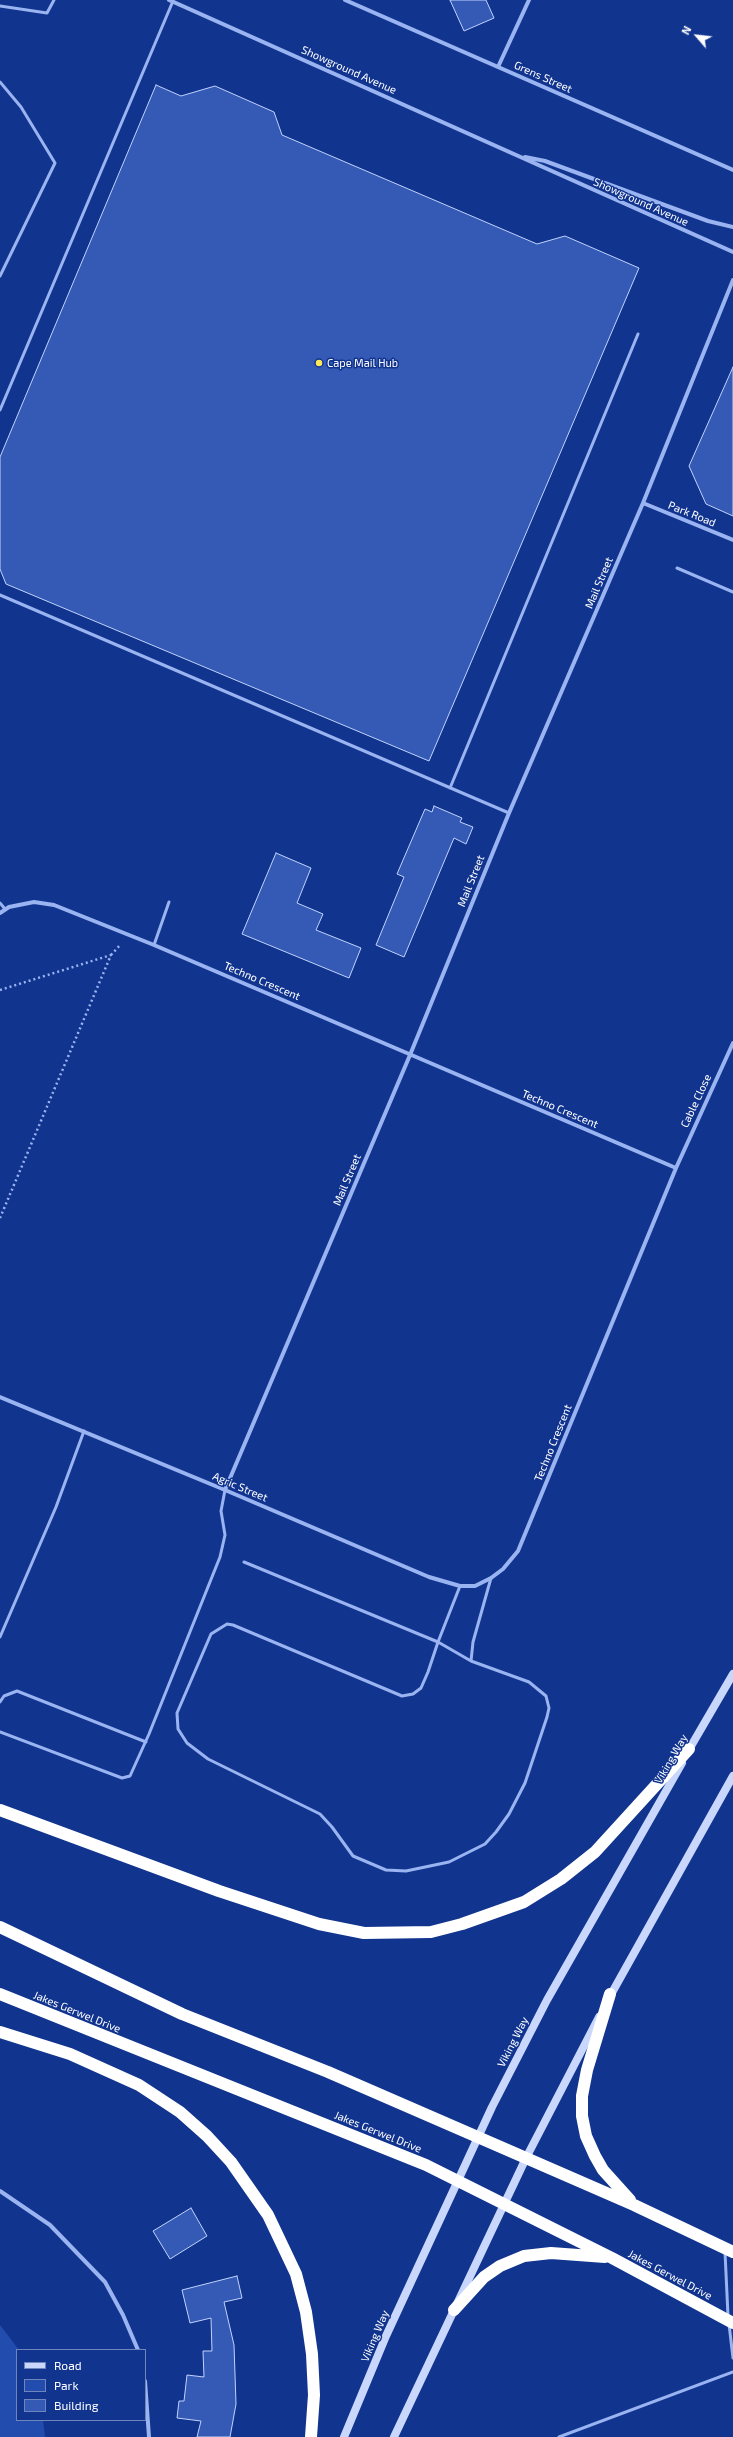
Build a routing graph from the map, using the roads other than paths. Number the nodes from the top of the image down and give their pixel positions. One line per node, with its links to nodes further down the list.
1 (54, 0): 5 (lane)
2 (346, 0): 6 (street, Grens Street)
3 (529, 0): 6 (street)
4 (171, 1): 8 (street, Showground Avenue); 16 (lane)
5 (0, 6)
6 (498, 67): 9 (street, Grens Street)
7 (0, 82): 12 (lane)
8 (520, 156): 10 (street, Showground Avenue); 11 (street, Showground Avenue)
9 (733, 170)
10 (733, 227)
11 (733, 252)
12 (0, 276)
13 (733, 280): 14 (street, Mail Street)
14 (731, 289): 17 (street, Mail Street)
15 (638, 334): 22 (lane)
16 (0, 410)
17 (643, 503): 18 (street, Park Road); 23 (street, Mail Street)
18 (733, 540)
19 (677, 568): 20 (lane)
20 (733, 592)
21 (0, 595): 22 (lane)
22 (450, 788): 23 (lane)
23 (509, 813): 30 (street, Mail Street)
24 (169, 902): 28 (lane)
25 (0, 904): 26 (lane)
26 (5, 909): 27 (street, Techno Crescent); 28 (street, Techno Crescent)
27 (0, 913)
28 (154, 945): 30 (street, Techno Crescent)
29 (733, 1043): 31 (street, Cable Close)
30 (410, 1055): 31 (street, Techno Crescent); 34 (street, Mail Street)
31 (676, 1168): 36 (street, Techno Crescent)
32 (0, 1397): 33 (street, Agric Street)
33 (84, 1432): 34 (street, Agric Street); 39 (lane)
34 (225, 1490): 37 (street, Agric Street); 45 (lane)
35 (244, 1562): 40 (lane)
36 (491, 1578): 38 (street, Techno Crescent); 41 (lane)
37 (460, 1586): 38 (street, Agric Street); 40 (lane)
38 (475, 1586)
39 (0, 1637)
40 (438, 1642): 41 (lane); 41 (lane)
41 (472, 1661)
42 (733, 1674): 46 (main road, Viking Way)
43 (0, 1702): 45 (lane)
44 (0, 1732): 45 (lane)
45 (146, 1742)
46 (689, 1749): 48 (highway); 53 (main road, Viking Way)
47 (733, 1776): 51 (main road)
48 (0, 1810)
49 (0, 1927): 53 (highway)
50 (0, 1994): 55 (highway, Jakes Gerwel Drive)
51 (610, 1994): 54 (main road); 58 (highway)
52 (0, 2032): 69 (highway)
53 (478, 2137): 54 (highway); 55 (main road, Viking Way)
54 (526, 2158): 57 (main road); 58 (highway)
55 (458, 2180): 57 (highway, Jakes Gerwel Drive); 67 (main road, Viking Way)
56 (0, 2191): 63 (street)
57 (504, 2203): 60 (highway, Jakes Gerwel Drive); 61 (main road)
58 (634, 2205): 59 (highway)
59 (729, 2250): 62 (lane)
60 (612, 2258): 61 (highway); 62 (highway, Jakes Gerwel Drive)
61 (454, 2310): 70 (main road)
62 (731, 2322): 64 (lane)
63 (138, 2349)
64 (733, 2358)
65 (733, 2372): 71 (lane)
66 (146, 2395): 68 (street)
67 (346, 2436)
68 (149, 2437)
69 (311, 2437)
70 (394, 2437)
71 (559, 2437)

